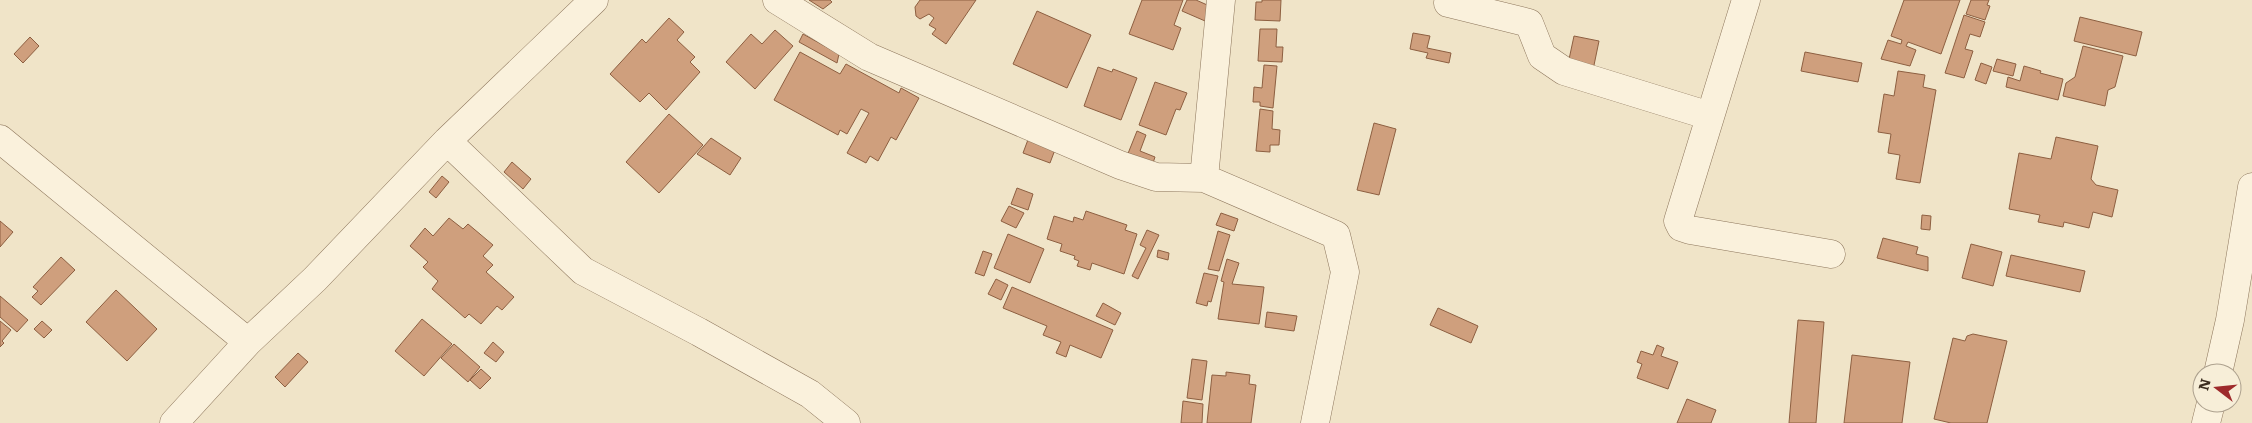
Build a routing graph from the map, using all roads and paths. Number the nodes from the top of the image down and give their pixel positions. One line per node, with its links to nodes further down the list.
1 (594, 0): 8 (street)
2 (777, 0): 9 (street)
3 (1221, 0): 9 (street)
4 (1746, 0): 6 (street)
5 (1448, 3): 6 (street)
6 (1710, 116): 12 (street)
7 (0, 139): 13 (street)
8 (448, 141): 13 (street); 16 (street)
9 (1204, 178): 17 (street)
10 (2252, 186): 11 (street)
11 (2249, 221): 14 (street)
12 (1831, 254)
13 (248, 342): 15 (street)
14 (2220, 363)
15 (174, 423)
16 (846, 423)
17 (1315, 423)

